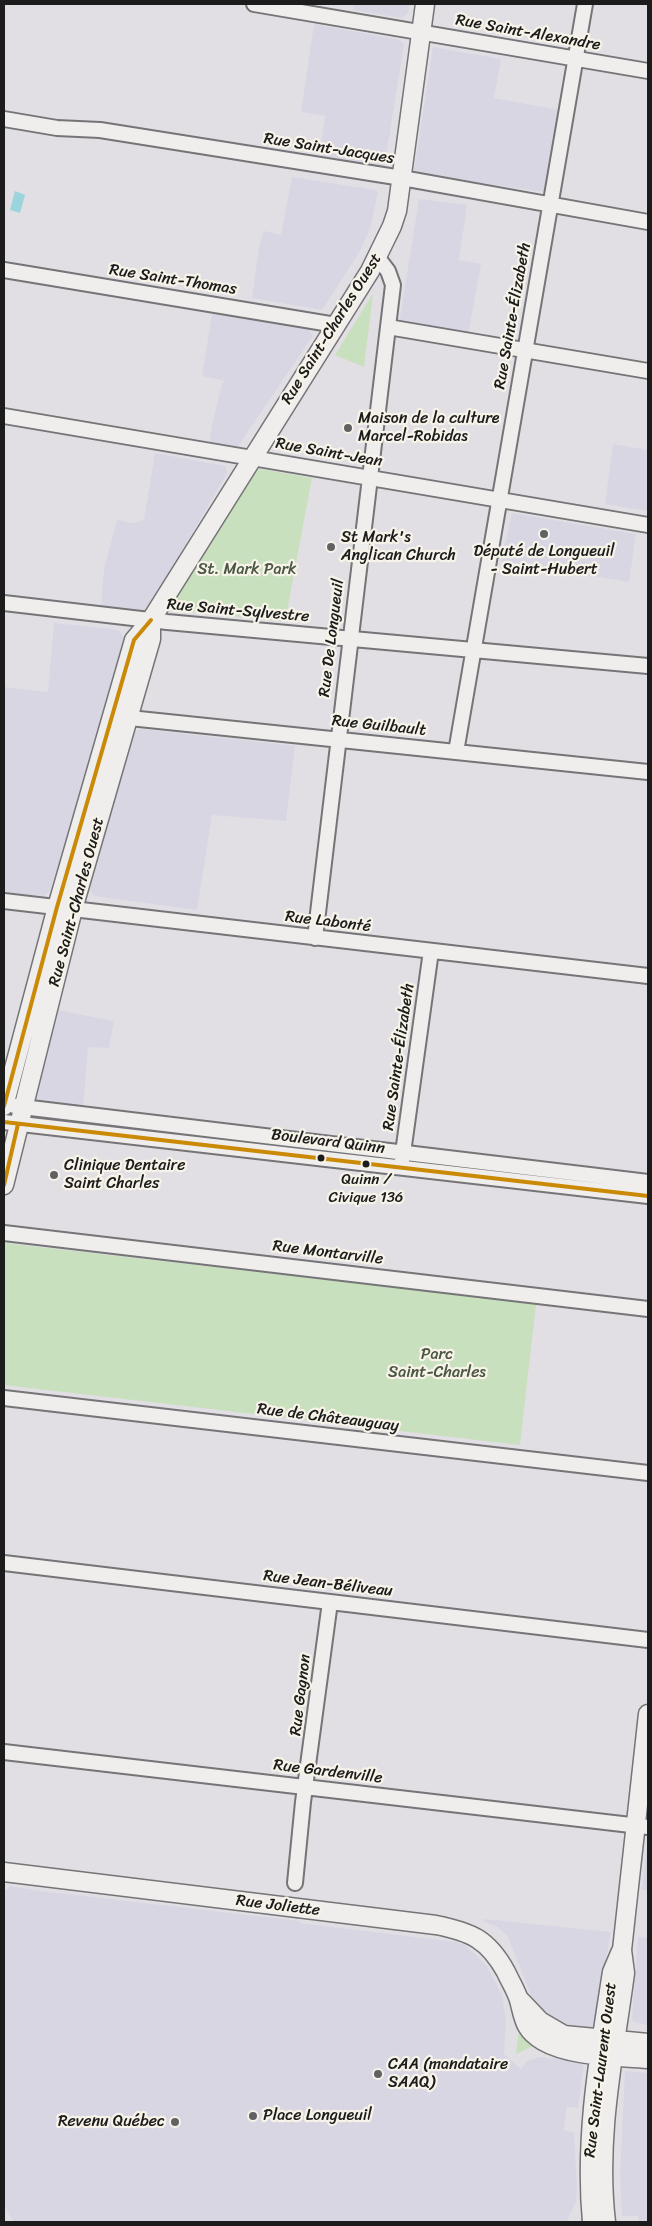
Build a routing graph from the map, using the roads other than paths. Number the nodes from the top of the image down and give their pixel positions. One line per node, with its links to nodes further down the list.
1 (254, 4): 4 (street, Rue Saint-Alexandre)
2 (425, 4): 4 (street, Rue Saint-Charles Ouest)
3 (585, 4): 5 (street, Rue Sainte-Élizabeth)
4 (422, 32): 5 (street, Rue Saint-Alexandre); 8 (street, Rue Saint-Charles Ouest)
5 (575, 58): 6 (street, Rue Saint-Alexandre); 9 (street, Rue Sainte-Élizabeth)
6 (648, 71)
7 (4, 119): 8 (street, Rue Saint-Jacques)
8 (402, 178): 9 (street, Rue Saint-Jacques); 11 (street, Rue Saint-Charles Ouest)
9 (550, 205): 10 (street, Rue Saint-Jacques); 15 (street, Rue Sainte-Élizabeth)
10 (648, 222)
11 (378, 258): 13 (street, Rue Saint-Charles Ouest); 14 (street, Rue De Longueuil)
12 (4, 270): 13 (street, Rue Saint-Thomas)
13 (336, 325): 18 (street, Rue Saint-Charles Ouest)
14 (388, 327): 15 (street); 19 (street, Rue De Longueuil)
15 (525, 350): 16 (street); 20 (street, Rue Sainte-Élizabeth)
16 (648, 371)
17 (4, 416): 18 (street, Rue Saint-Jean)
18 (252, 458): 19 (street, Rue Saint-Jean); 23 (street, Rue Saint-Charles Ouest)
19 (369, 478): 20 (street, Rue Saint-Jean); 24 (street, Rue De Longueuil)
20 (499, 500): 21 (street, Rue Saint-Jean); 25 (street, Rue Sainte-Élizabeth)
21 (648, 525)
22 (4, 602): 23 (street, Rue Saint-Sylvestre)
23 (150, 620): 24 (street, Rue Saint-Sylvestre); 27 (street, Rue Saint-Charles Ouest)
24 (349, 639): 25 (street, Rue Saint-Sylvestre); 28 (street, Rue De Longueuil)
25 (473, 650): 26 (street, Rue Saint-Sylvestre); 29 (street, Rue Sainte-Élizabeth)
26 (648, 666)
27 (116, 716): 28 (street, Rue Guilbault); 32 (street, Rue Saint-Charles Ouest)
28 (337, 739): 29 (street, Rue Guilbault); 33 (street, Rue De Longueuil)
29 (456, 752): 30 (street, Rue Guilbault)
30 (648, 772)
31 (4, 901): 32 (street, Rue Labonté)
32 (65, 908): 33 (street, Rue Labonté); 36 (street, Rue Saint-Charles Ouest); 38 (street, Rue Saint-Charles Ouest)
33 (315, 938): 34 (street, Rue Labonté)
34 (431, 951): 35 (street, Rue Labonté); 39 (street, Rue Sainte-Élizabeth)
35 (648, 976)
36 (8, 1075): 37 (street, Rue Saint-Charles Ouest)
37 (4, 1105): 38 (street, Boulevard Quinn)
38 (15, 1117): 39 (street, Boulevard Quinn); 40 (street, Boulevard Quinn); 42 (street, Rue Saint-Charles Ouest)
39 (404, 1151): 40 (street, Rue Sainte-Élizabeth); 41 (street, Boulevard Quinn)
40 (401, 1168): 43 (street, Boulevard Quinn)
41 (648, 1182)
42 (4, 1184)
43 (648, 1196)
44 (4, 1233): 45 (street, Rue Montarville)
45 (648, 1309)
46 (4, 1398): 47 (street, Rue de Châteauguay)
47 (648, 1473)
48 (4, 1563): 49 (street, Rue Jean-Béliveau)
49 (330, 1602): 50 (street, Rue Jean-Béliveau); 53 (street, Rue Gagnon)
50 (648, 1640)
51 (648, 1714): 54 (street, Rue Saint-Laurent Ouest)
52 (4, 1752): 53 (street, Rue Gardenville)
53 (305, 1787): 54 (street, Rue Gardenville); 56 (street, Rue Gagnon)
54 (643, 1826): 58 (street, Rue Saint-Laurent Ouest)
55 (4, 1872): 58 (street, Rue Joliette)
56 (295, 1883)
57 (648, 2043): 58 (street, Rue Joliette)
58 (608, 2047): 59 (street, Rue Joliette); 60 (street, Rue Saint-Laurent Ouest); 61 (street, Rue Saint-Laurent Ouest)
59 (648, 2060)
60 (592, 2222)
61 (606, 2222)

